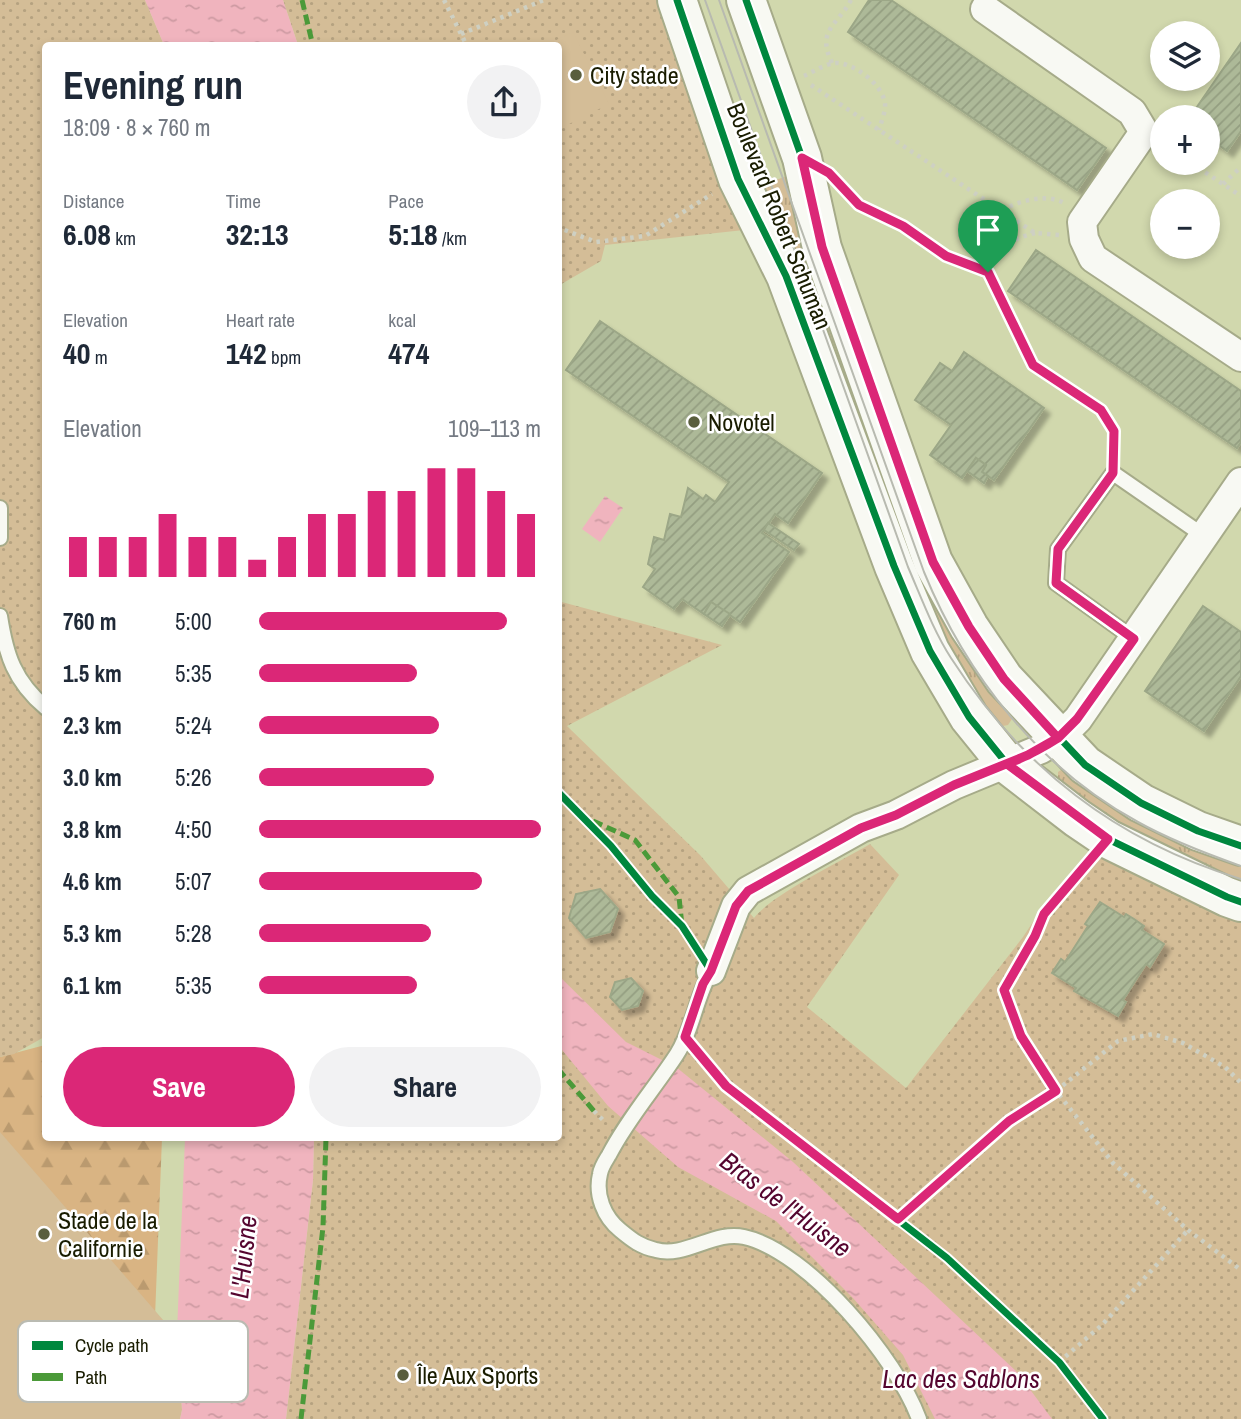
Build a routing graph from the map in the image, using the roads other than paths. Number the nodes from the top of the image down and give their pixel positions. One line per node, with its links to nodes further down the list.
1 (677, 0): 13 (street, Boulevard Robert Schuman)
2 (746, 0): 12 (street, Boulevard Robert Schuman)
3 (978, 5): 4 (street)
4 (1241, 358)
5 (1238, 491): 7 (street)
6 (0, 508): 8 (lane)
7 (1203, 536): 10 (street); 10 (lane)
8 (0, 538)
9 (0, 616): 11 (lane)
10 (1134, 639): 12 (street)
11 (42, 705)
12 (1058, 738): 13 (street); 14 (street, Boulevard Robert Schuman)
13 (1007, 764): 15 (street, Boulevard Robert Schuman); 16 (street)
14 (1241, 846)
15 (1241, 902)
16 (711, 971): 17 (lane)
17 (919, 1419)

